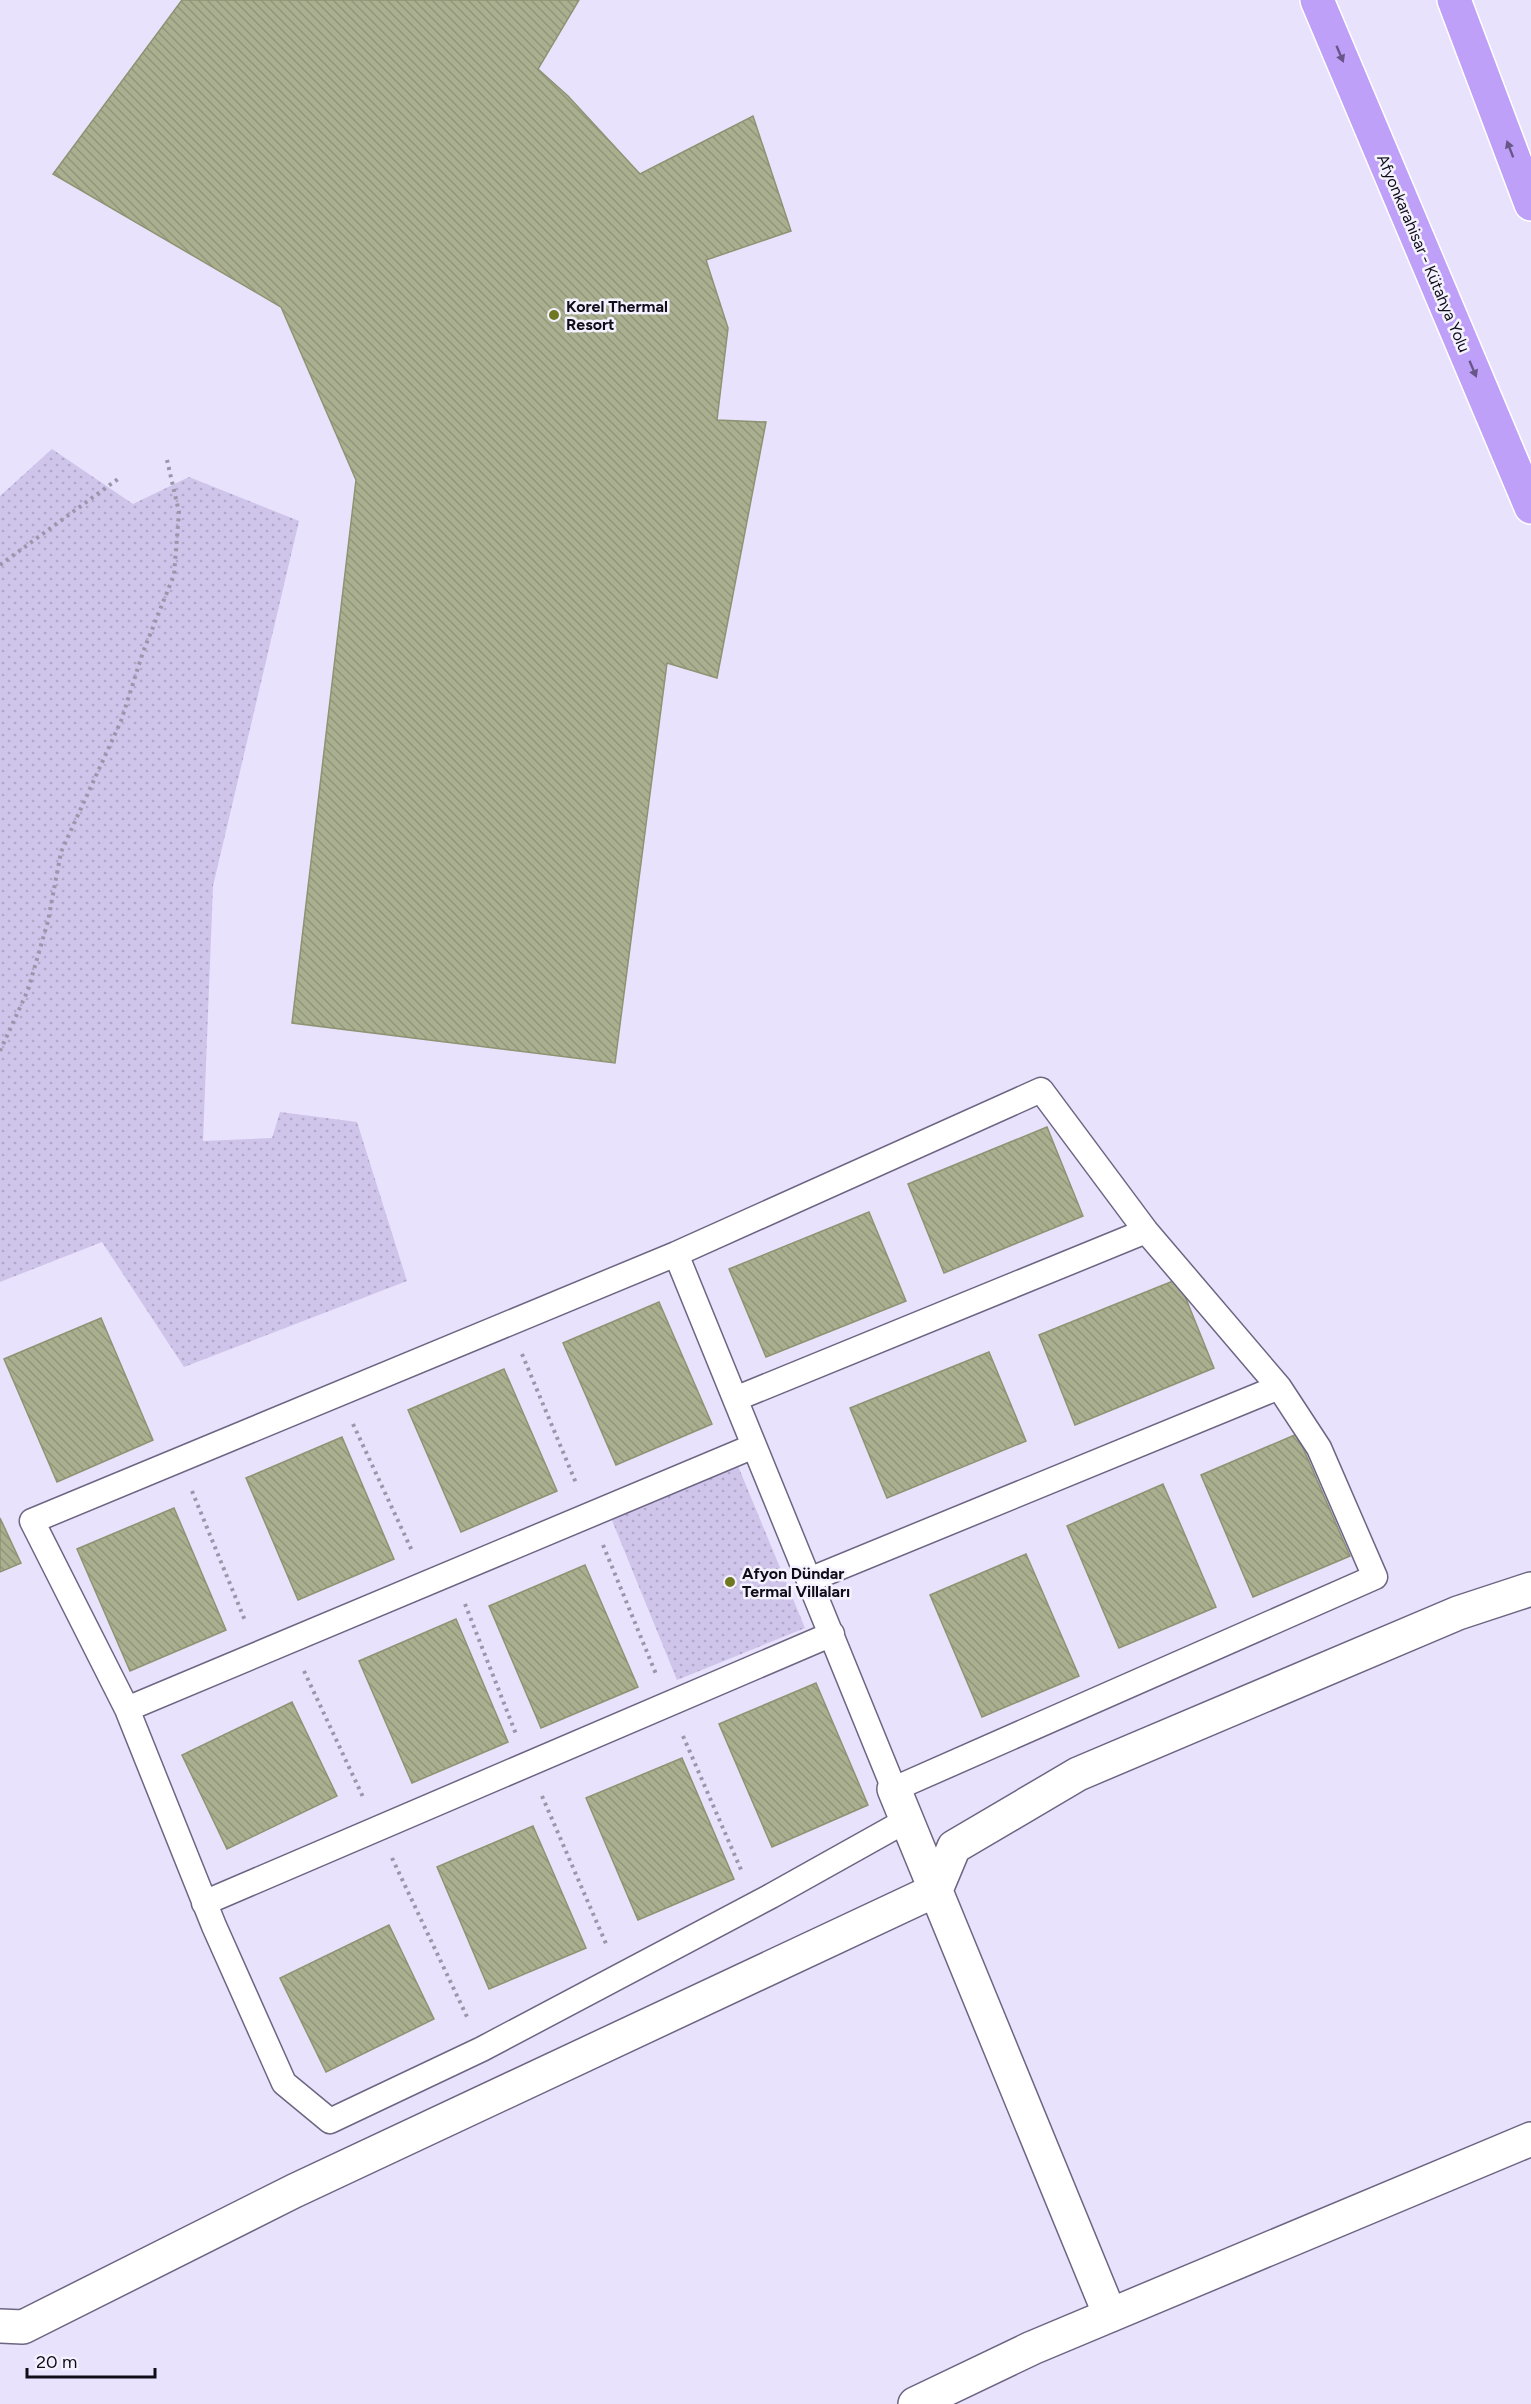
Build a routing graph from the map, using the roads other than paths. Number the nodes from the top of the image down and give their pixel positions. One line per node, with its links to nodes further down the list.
1 (1317, 0): 4 (highway, Afyonkarahisar - Kütahya Yolu, one-way to 4)
2 (1454, 0): 3 (highway, one-way to 2)
3 (1531, 204)
4 (1531, 507)
5 (1146, 1231): 6 (lane); 7 (lane); 8 (lane)
6 (676, 1254): 8 (lane); 13 (lane)
7 (1279, 1387): 10 (lane); 14 (lane)
8 (735, 1399): 9 (lane)
9 (754, 1446): 10 (lane); 13 (lane)
10 (809, 1580): 12 (lane)
11 (1531, 1589): 16 (street)
12 (832, 1634): 14 (lane); 17 (lane)
13 (127, 1709): 17 (lane)
14 (894, 1789): 15 (street)
15 (907, 1820): 16 (street); 17 (lane)
16 (936, 1890): 19 (street); 20 (street)
17 (204, 1903)
18 (1531, 2139): 19 (street)
19 (1110, 2315): 21 (street)
20 (0, 2326)
21 (915, 2404)

